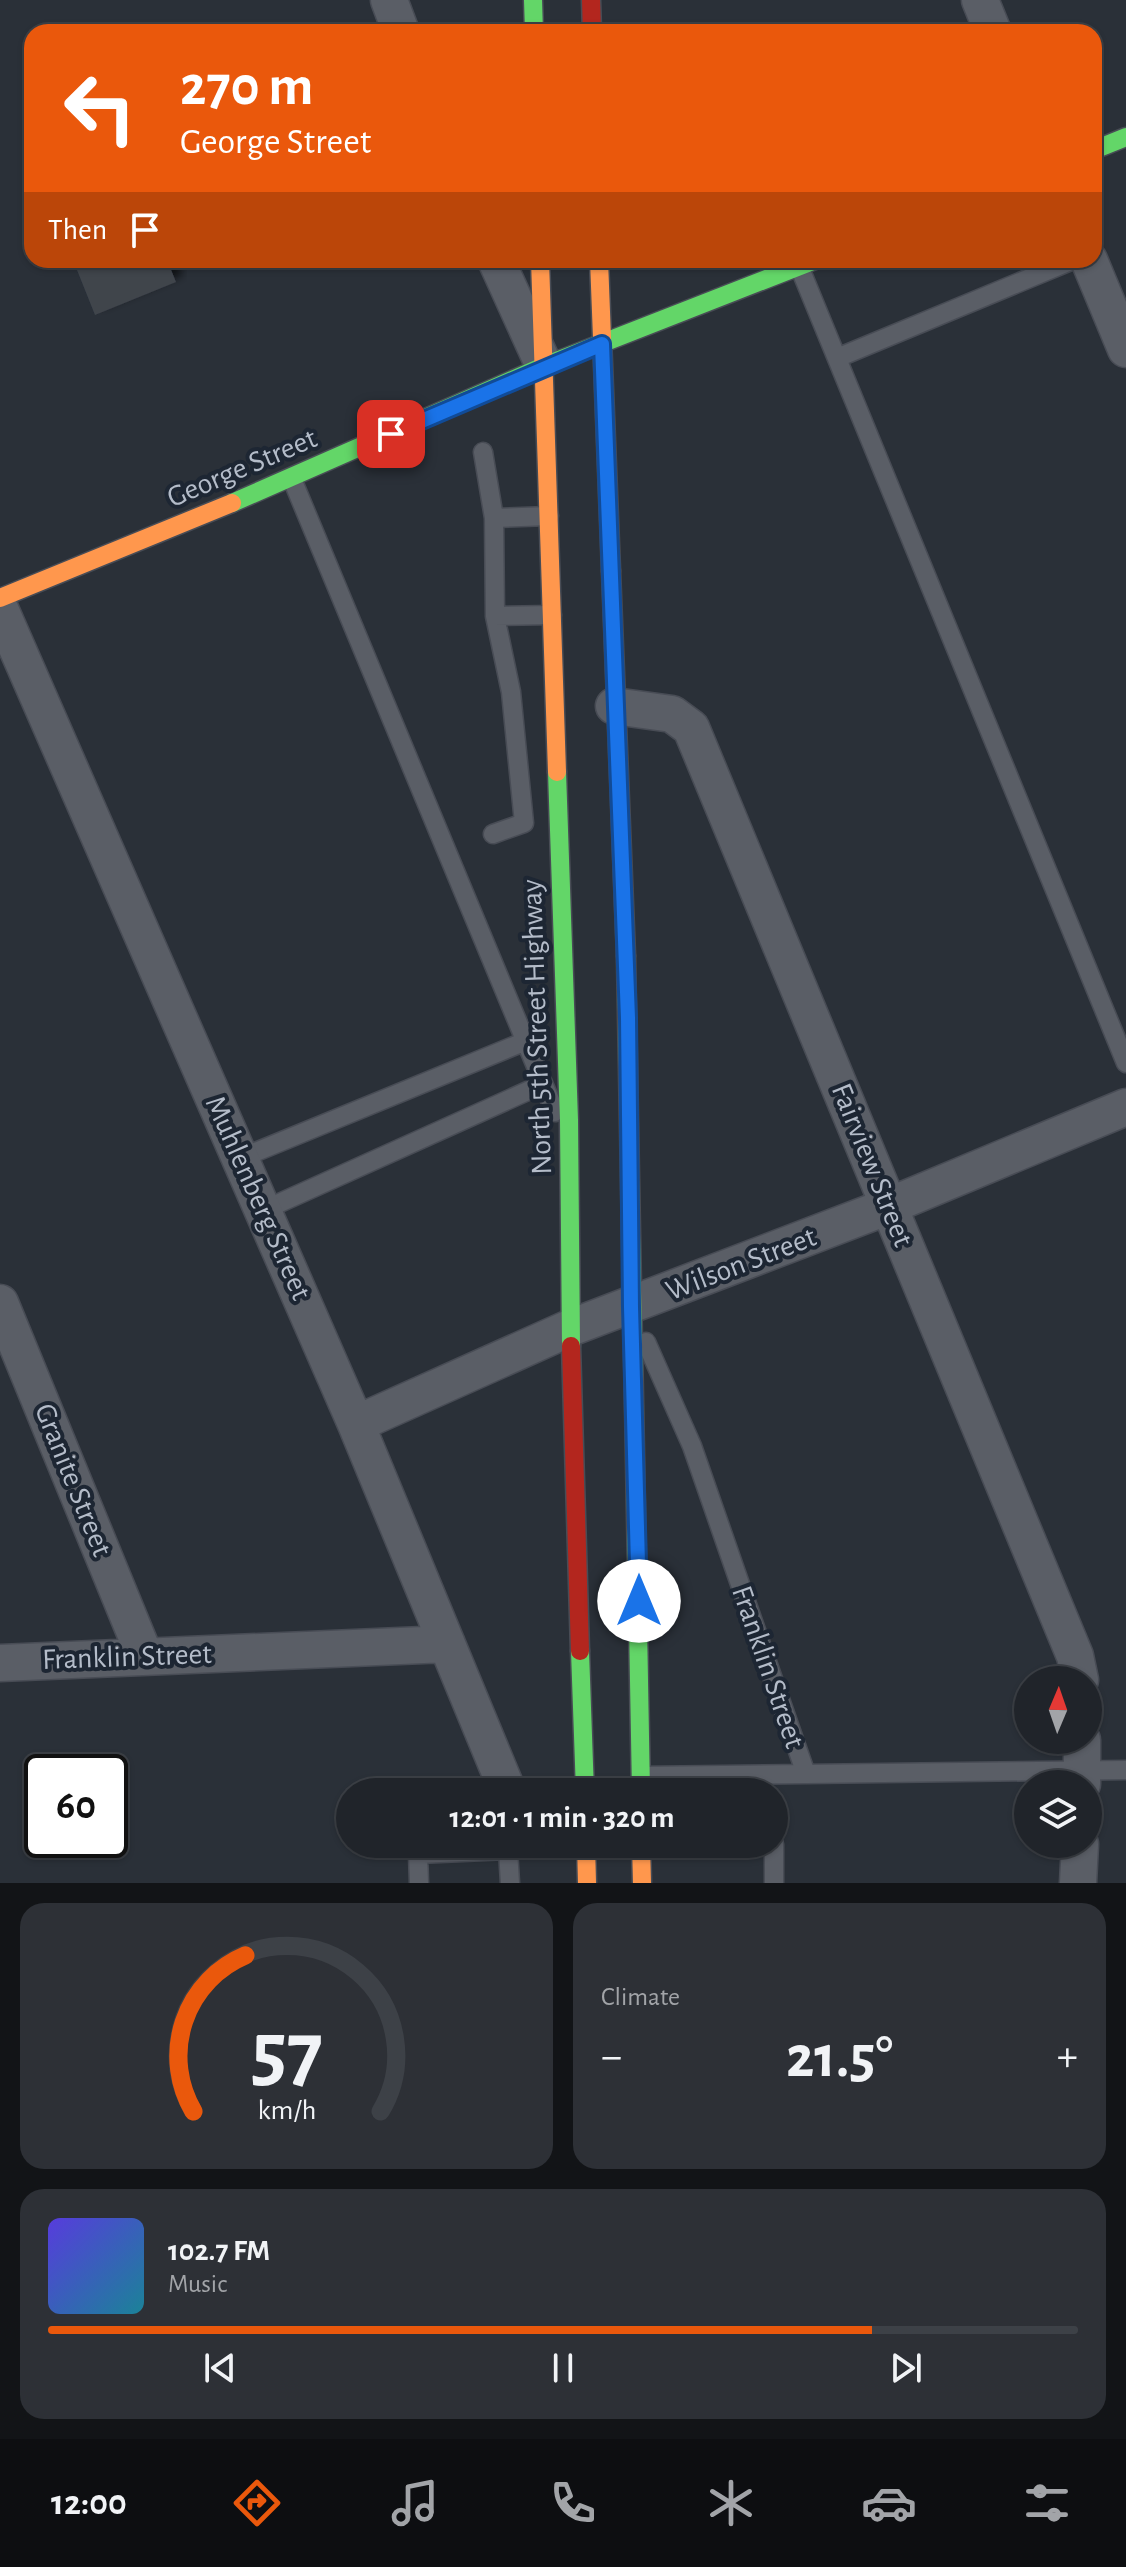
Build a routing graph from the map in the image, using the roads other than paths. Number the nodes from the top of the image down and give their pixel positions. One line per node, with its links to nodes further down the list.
1 (389, 0): 5 (street)
2 (533, 0): 6 (main road)
3 (591, 0): 7 (main road)
4 (980, 0): 8 (street)
5 (398, 24)
6 (534, 24)
7 (592, 24)
8 (990, 24)
9 (1126, 137): 10 (main road)
10 (1102, 147)
11 (500, 268): 21 (street)
12 (540, 268): 21 (main road, North 5th Street Highway)
13 (599, 268): 18 (main road)
14 (794, 268): 18 (main road, George Street)
15 (809, 268): 20 (lane)
16 (1054, 268): 20 (lane)
17 (1092, 268): 19 (street)
18 (602, 344): 21 (main road, George Street); 31 (main road)
19 (1126, 349)
20 (837, 358): 36 (lane)
21 (544, 366): 23 (main road, George Street); 24 (main road, North 5th Street Highway)
22 (483, 452): 25 (lane)
23 (292, 479): 26 (main road, George Street); 35 (lane)
24 (549, 516): 25 (lane); 28 (main road, North 5th Street Highway)
25 (494, 518): 29 (lane)
26 (0, 598)
27 (0, 609): 40 (street, Muhlenberg Street)
28 (552, 615): 29 (lane); 30 (main road, North 5th Street Highway)
29 (495, 616): 30 (lane)
30 (533, 691): 32 (lane); 33 (main road, North 5th Street Highway)
31 (614, 706): 41 (street, Fairview Street); 44 (main road)
32 (522, 791): 33 (lane); 34 (lane)
33 (558, 791): 39 (main road, North 5th Street Highway)
34 (493, 834)
35 (526, 1041): 37 (lane); 40 (lane)
36 (1126, 1063)
37 (543, 1084): 39 (lane); 42 (lane)
38 (1126, 1107): 41 (street, Wilson Street)
39 (569, 1147): 45 (main road, North 5th Street Highway)
40 (241, 1158): 42 (street, Muhlenberg Street)
41 (889, 1206): 44 (street, Wilson Street); 50 (street, Fairview Street)
42 (264, 1210): 46 (street, Muhlenberg Street)
43 (0, 1303): 48 (street, Granite Street)
44 (631, 1307): 45 (street, Wilson Street); 53 (lane, Franklin Street); 56 (main road)
45 (570, 1328): 46 (street, Wilson Street); 55 (main road, North 5th Street Highway)
46 (356, 1424): 47 (street, Muhlenberg Street)
47 (447, 1644): 48 (street, Franklin Street); 54 (street, Muhlenberg Street)
48 (145, 1657): 49 (street, Franklin Street)
49 (0, 1663)
50 (1077, 1666)
51 (1082, 1765): 52 (lane, Franklin Street); 53 (lane, Franklin Street)
52 (1126, 1770)
53 (806, 1774): 57 (lane)
54 (498, 1778)
55 (585, 1778)
56 (641, 1778)
57 (788, 1779)
58 (418, 1858): 64 (lane)
59 (508, 1858): 65 (lane)
60 (586, 1858): 66 (main road)
61 (641, 1858): 67 (main road)
62 (774, 1858): 68 (lane)
63 (1079, 1858): 69 (street)
64 (419, 1883)
65 (510, 1883)
66 (587, 1883)
67 (642, 1883)
68 (774, 1883)
69 (1078, 1883)

